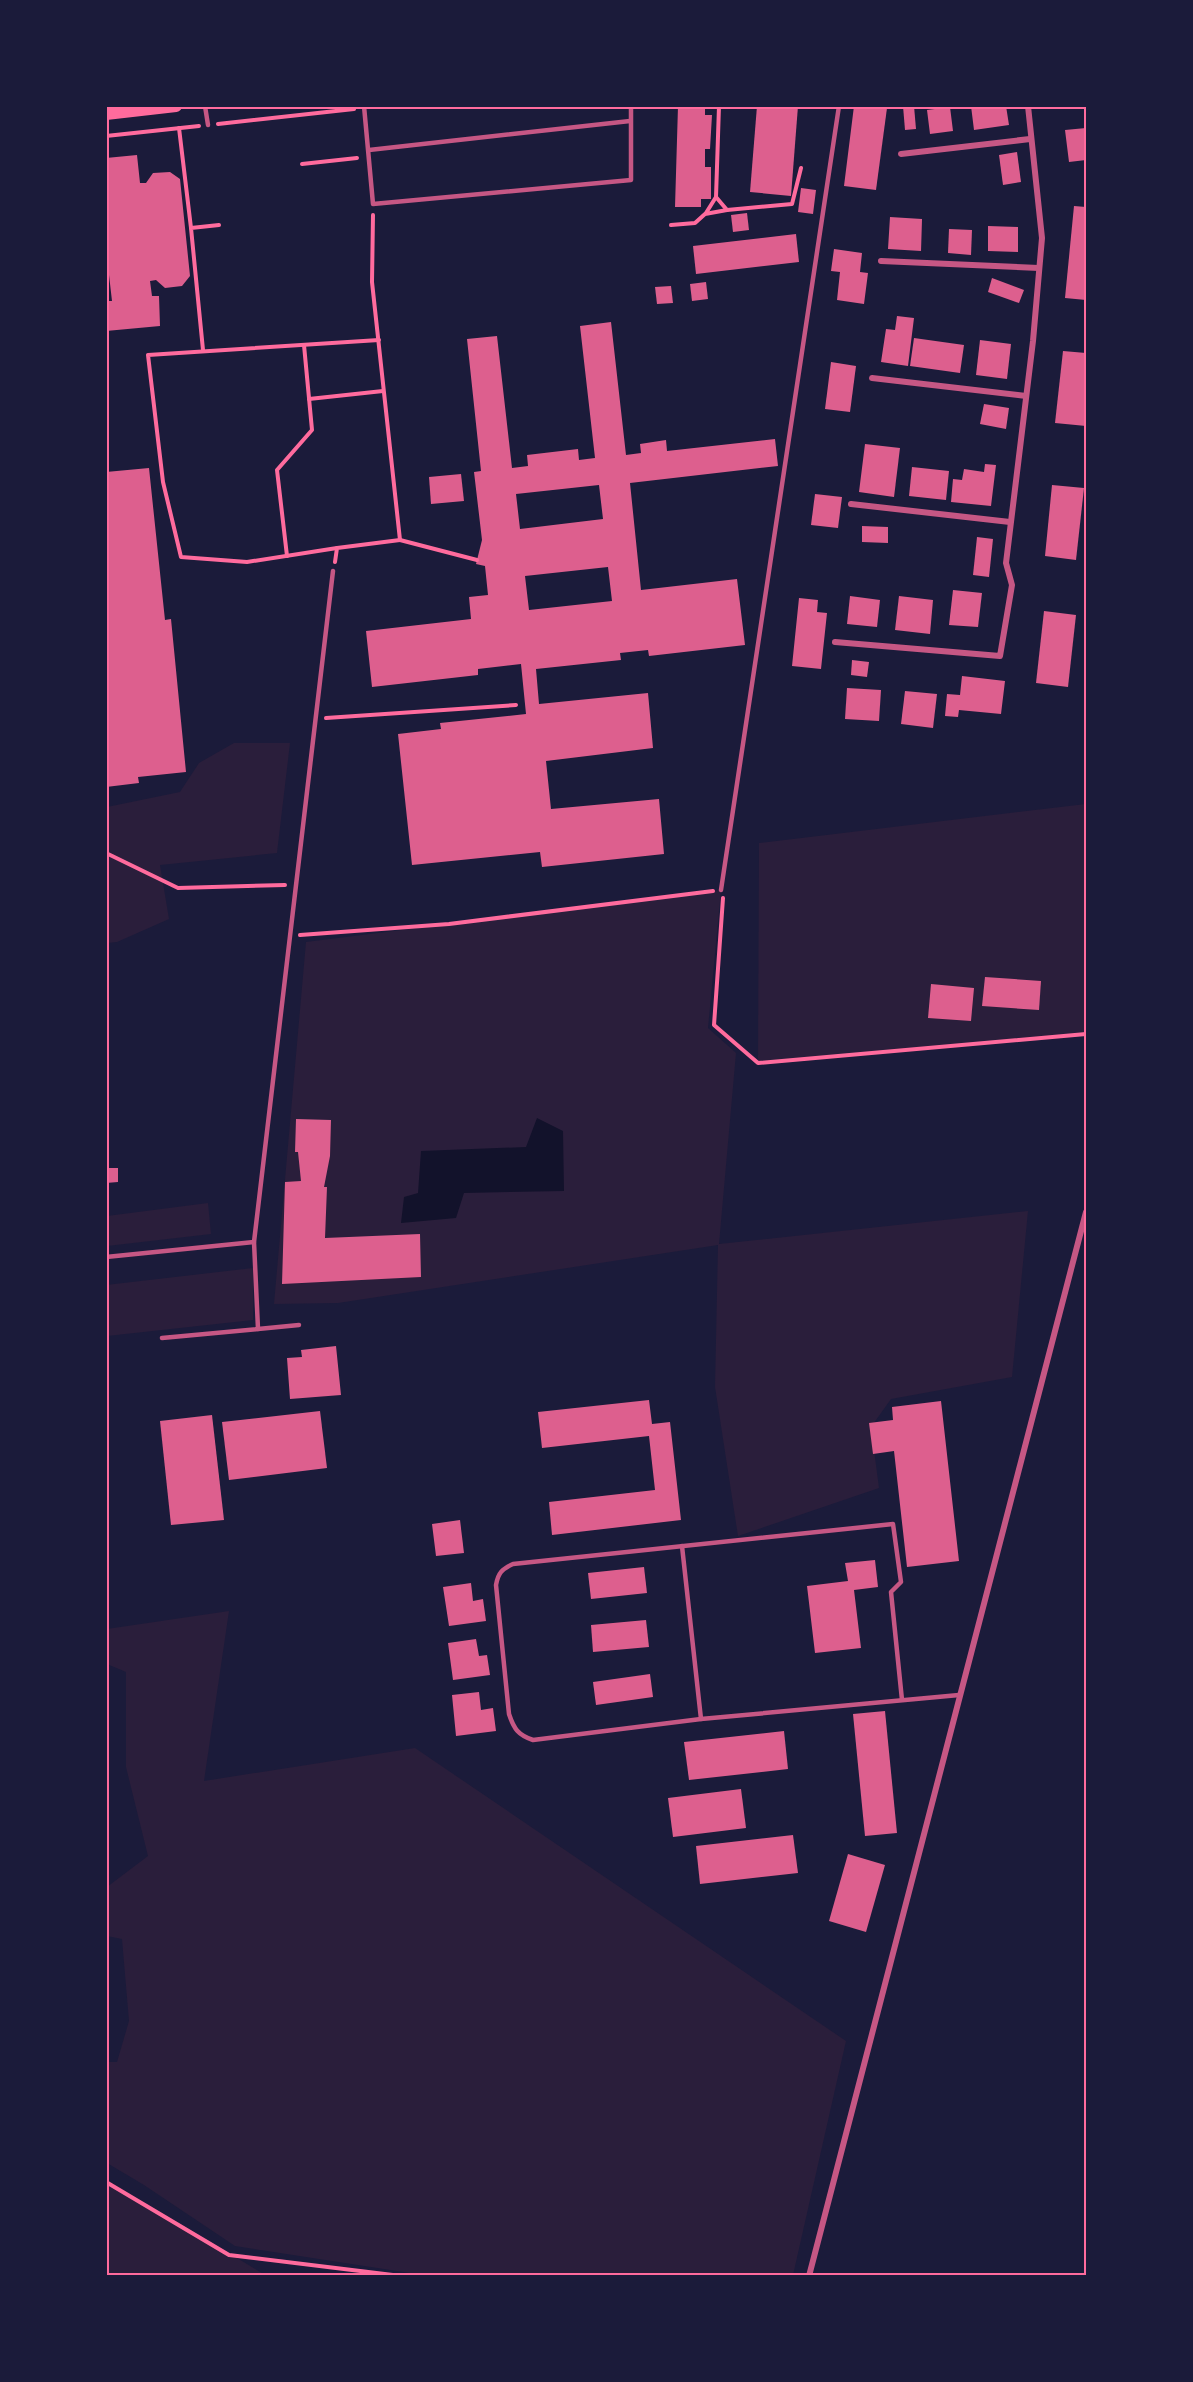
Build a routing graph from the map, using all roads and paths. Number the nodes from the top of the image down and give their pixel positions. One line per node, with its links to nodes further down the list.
1 (176, 106): 8 (main road)
2 (206, 106): 10 (lane)
3 (631, 106): 9 (lane)
4 (719, 106): 19 (path)
5 (839, 106): 47 (lane)
6 (1028, 106): 13 (street)
7 (364, 107): 10 (path); 14 (lane)
8 (106, 114)
9 (630, 121): 14 (lane); 20 (lane)
10 (208, 125): 11 (path)
11 (179, 128): 12 (path); 25 (path)
12 (106, 136)
13 (1029, 139): 15 (street); 27 (street)
14 (369, 150): 16 (lane)
15 (901, 154)
16 (370, 157): 17 (path); 20 (lane)
17 (302, 164)
18 (801, 168): 21 (path)
19 (716, 197): 21 (path); 22 (path)
20 (373, 204): 28 (path)
21 (727, 210): 22 (path)
22 (705, 214): 24 (path)
23 (219, 225): 25 (path)
24 (671, 225)
25 (191, 228): 30 (path)
26 (881, 261): 27 (street)
27 (1039, 268): 33 (street)
28 (379, 340): 29 (path); 32 (path)
29 (304, 345): 30 (path); 34 (path)
30 (203, 350): 39 (path)
31 (872, 378): 33 (street)
32 (383, 391): 34 (path); 37 (path)
33 (1026, 396): 36 (street)
34 (309, 399): 39 (path)
35 (851, 504): 36 (street)
36 (1010, 522): 42 (street)
37 (400, 540): 38 (path); 40 (path)
38 (337, 548): 39 (path); 41 (path)
39 (287, 556)
40 (477, 560)
41 (333, 571): 44 (lane)
42 (835, 642)
43 (516, 705): 44 (path)
44 (315, 719): 46 (lane)
45 (106, 853): 46 (path)
46 (295, 885): 48 (lane)
47 (721, 890): 48 (path); 49 (path)
48 (289, 935): 51 (lane)
49 (1086, 1034)
50 (1086, 1212): 57 (street)
51 (254, 1242): 52 (lane); 54 (lane)
52 (106, 1257)
53 (299, 1325): 54 (lane)
54 (258, 1329): 55 (lane)
55 (162, 1338)
56 (682, 1546): 58 (lane); 59 (lane); 59 (lane)
57 (960, 1695): 58 (lane); 62 (street)
58 (902, 1700): 59 (lane)
59 (701, 1719)
60 (106, 2182): 61 (path)
61 (401, 2276)
62 (809, 2276)

